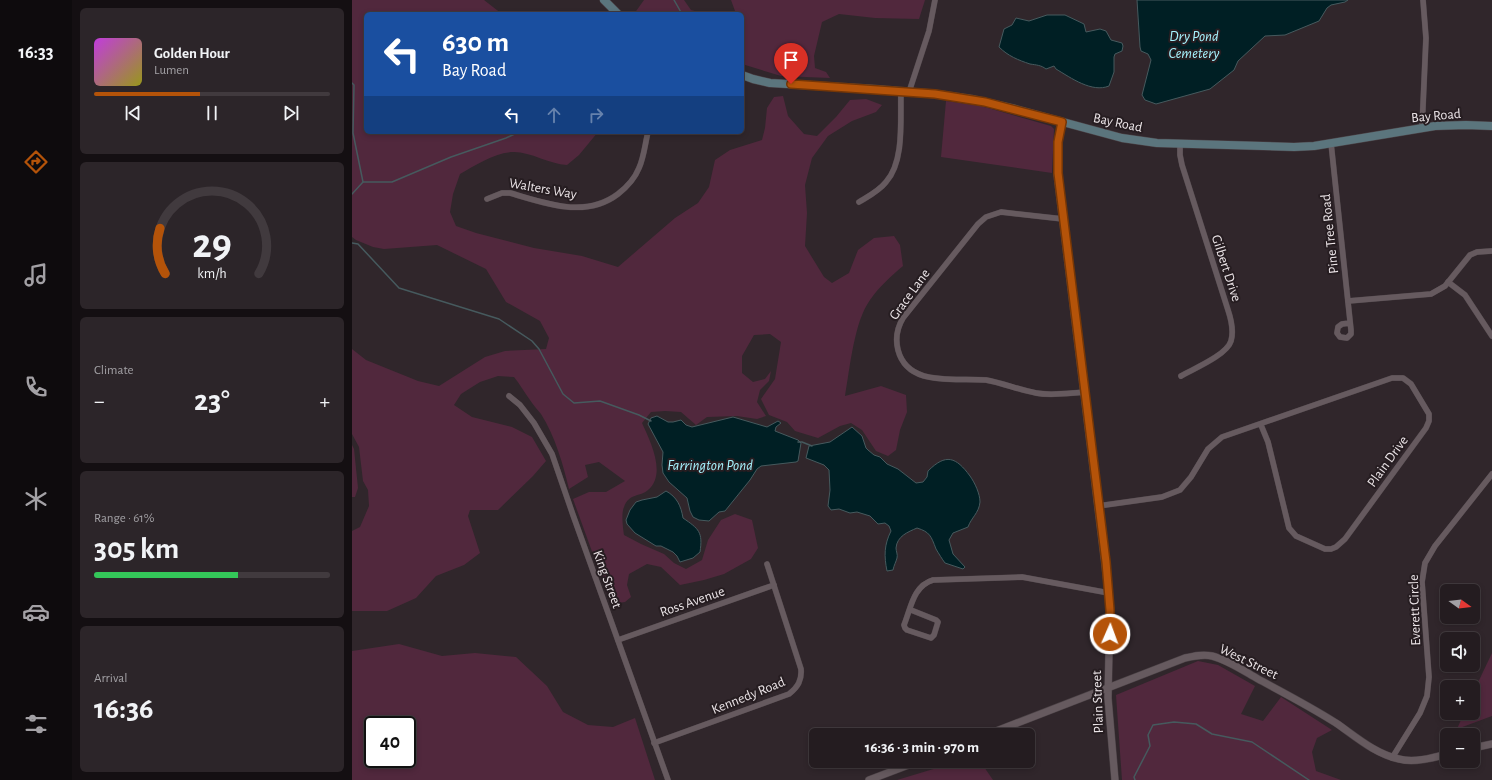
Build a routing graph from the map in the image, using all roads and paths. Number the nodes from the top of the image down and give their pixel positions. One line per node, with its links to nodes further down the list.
1 (604, 0): 4 (main road)
2 (935, 0): 6 (street)
3 (1423, 0): 9 (street)
4 (616, 12)
5 (744, 76): 6 (main road, Bay Road)
6 (905, 92): 7 (main road, Bay Road); 14 (street)
7 (1062, 122): 12 (main road, Bay Road); 15 (street, Plain Street)
8 (1492, 126): 9 (main road, Bay Road)
9 (1422, 128): 11 (main road, Bay Road)
10 (648, 134): 13 (street, Walters Way)
11 (1331, 143): 12 (main road, Bay Road); 18 (street, Pine Tree Road)
12 (1180, 144): 21 (street, Gilbert Drive)
13 (487, 199)
14 (859, 202)
15 (1063, 219): 22 (street, Plain Street); 22 (street, Grace Lane)
16 (1492, 251): 17 (street)
17 (1448, 282): 18 (street); 20 (street)
18 (1348, 301): 19 (street, Pine Tree Road)
19 (1350, 323)
20 (1492, 336)
21 (1180, 376)
22 (1084, 392): 26 (street, Plain Street)
23 (509, 396): 31 (street, King Street)
24 (1261, 425): 24 (street, Plain Drive); 26 (street, Plain Drive)
25 (1492, 474): 38 (street, Everett Circle)
26 (1098, 506): 29 (street, Plain Street)
27 (767, 564): 28 (street, Kennedy Road)
28 (774, 586): 31 (street, Ross Avenue); 34 (street, Kennedy Road)
29 (1109, 593): 30 (street); 32 (street, Plain Street)
30 (910, 610): 30 (street)
31 (618, 640): 34 (street, King Street)
32 (1108, 688): 33 (street, West Street); 38 (street, West Street); 42 (street, Plain Street)
33 (1004, 728)
34 (654, 743): 40 (street, King Street)
35 (1492, 744): 36 (street)
36 (1480, 747)
37 (1440, 756): 38 (street, West Street)
38 (1392, 758)
39 (900, 768): 41 (street)
40 (668, 780)
41 (869, 780)
42 (1116, 780)

